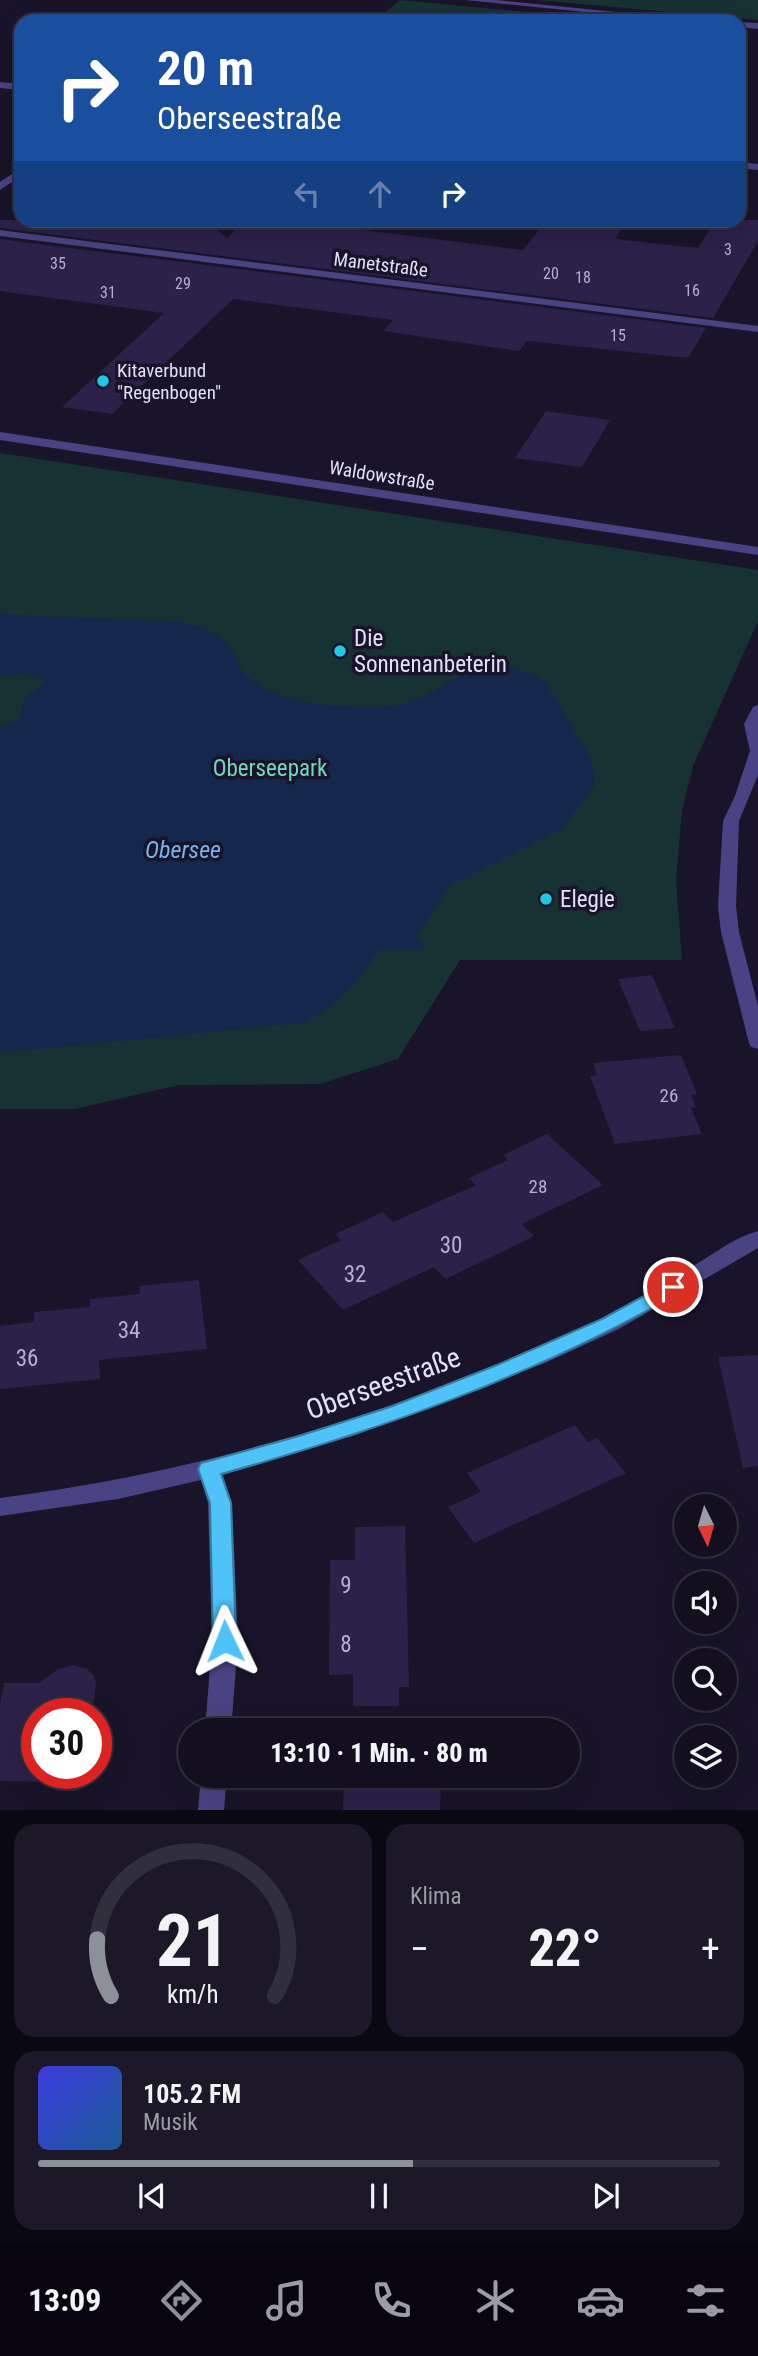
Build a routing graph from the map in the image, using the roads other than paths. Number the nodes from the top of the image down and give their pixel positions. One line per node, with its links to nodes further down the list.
1 (468, 0): 2 (street)
2 (601, 14)
3 (14, 176): 4 (street)
4 (0, 187)
5 (0, 233): 7 (street, Manetstraße)
6 (758, 316): 7 (street)
7 (755, 329)
8 (0, 436): 9 (street, Waldowstraße)
9 (758, 551)
10 (758, 710): 11 (street)
11 (752, 1004): 12 (street)
12 (758, 1043)
13 (758, 1238): 14 (street, Oberseestraße)
14 (209, 1469): 15 (street, Oberseestraße); 16 (street)
15 (0, 1507)
16 (219, 1718)
17 (213, 1788): 18 (street)
18 (212, 1810)

